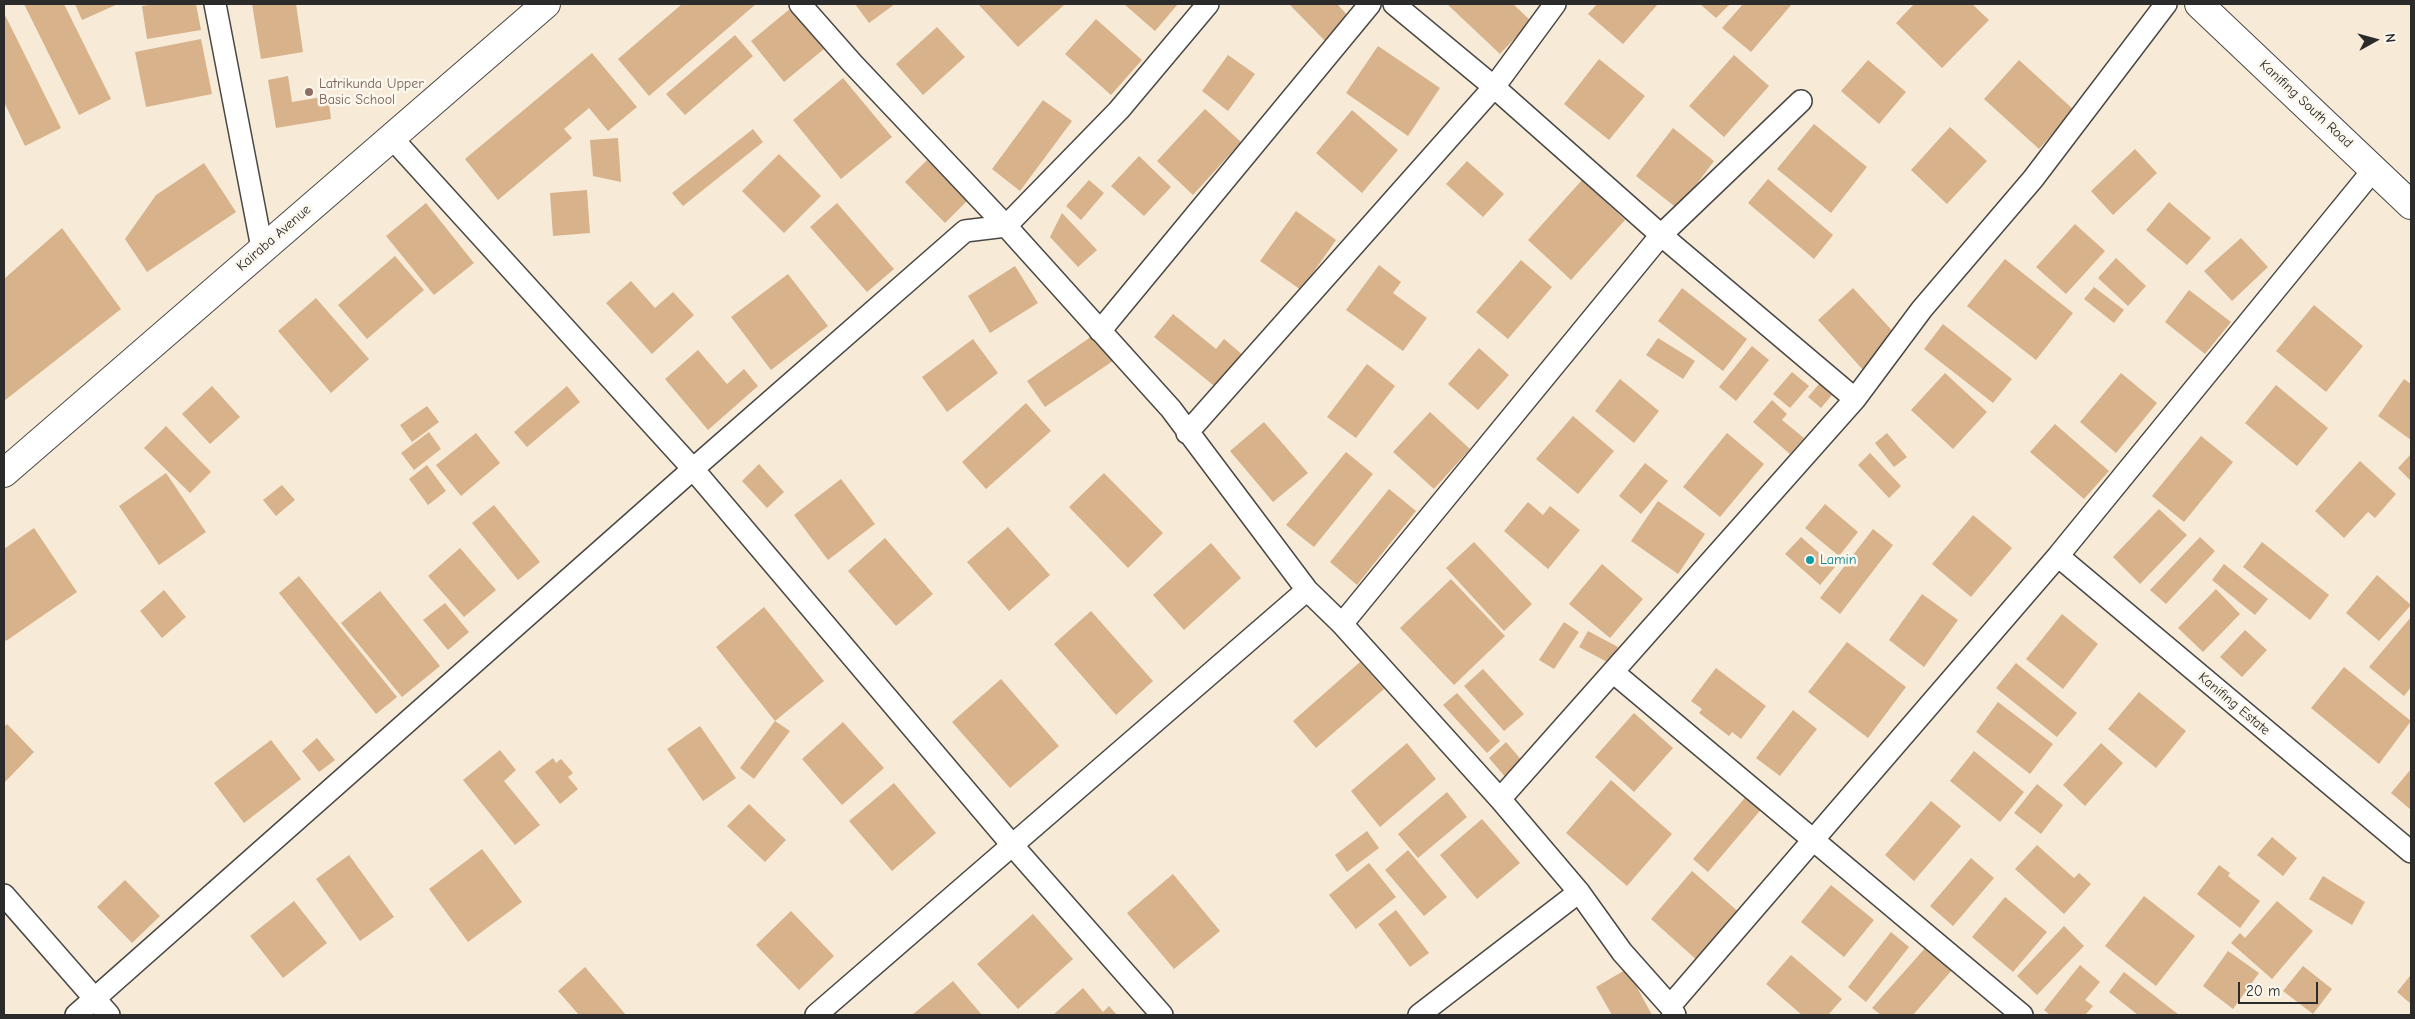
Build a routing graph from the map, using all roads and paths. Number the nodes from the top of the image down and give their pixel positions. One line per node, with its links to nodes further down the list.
1 (215, 4): 17 (street)
2 (546, 4): 12 (street, Kairaba Avenue)
3 (800, 4): 15 (street)
4 (1208, 4): 15 (street)
5 (1370, 4): 18 (street)
6 (1394, 4): 10 (street)
7 (1554, 4): 10 (street)
8 (2166, 4): 19 (street)
9 (2199, 4): 13 (street, Kanifing South Road)
10 (1494, 87): 16 (street); 20 (street)
11 (1800, 100): 16 (street)
12 (391, 137): 17 (street, Kairaba Avenue); 21 (street)
13 (2374, 169): 14 (street, Kanifing South Road); 23 (street)
14 (2411, 205)
15 (1006, 226): 18 (street); 21 (street)
16 (1661, 235): 19 (street); 25 (street)
17 (262, 248): 22 (street, Kairaba Avenue)
18 (1100, 331): 20 (street)
19 (1855, 399): 26 (street)
20 (1187, 433): 24 (street)
21 (692, 469): 29 (street); 33 (street)
22 (4, 473)
23 (2058, 556): 28 (street); 30 (street, Kanifing Estate)
24 (1307, 590): 25 (street); 29 (street)
25 (1342, 624): 27 (street)
26 (1613, 672): 27 (street); 28 (street)
27 (1500, 799): 31 (street)
28 (1812, 839): 34 (street); 40 (street)
29 (1013, 846): 37 (street); 38 (street)
30 (2411, 852)
31 (1579, 892): 34 (street); 39 (street)
32 (4, 895): 33 (street)
33 (96, 999): 35 (street); 36 (street)
34 (1673, 1011)
35 (76, 1015)
36 (109, 1015)
37 (816, 1015)
38 (1162, 1015)
39 (1419, 1015)
40 (2022, 1015)

